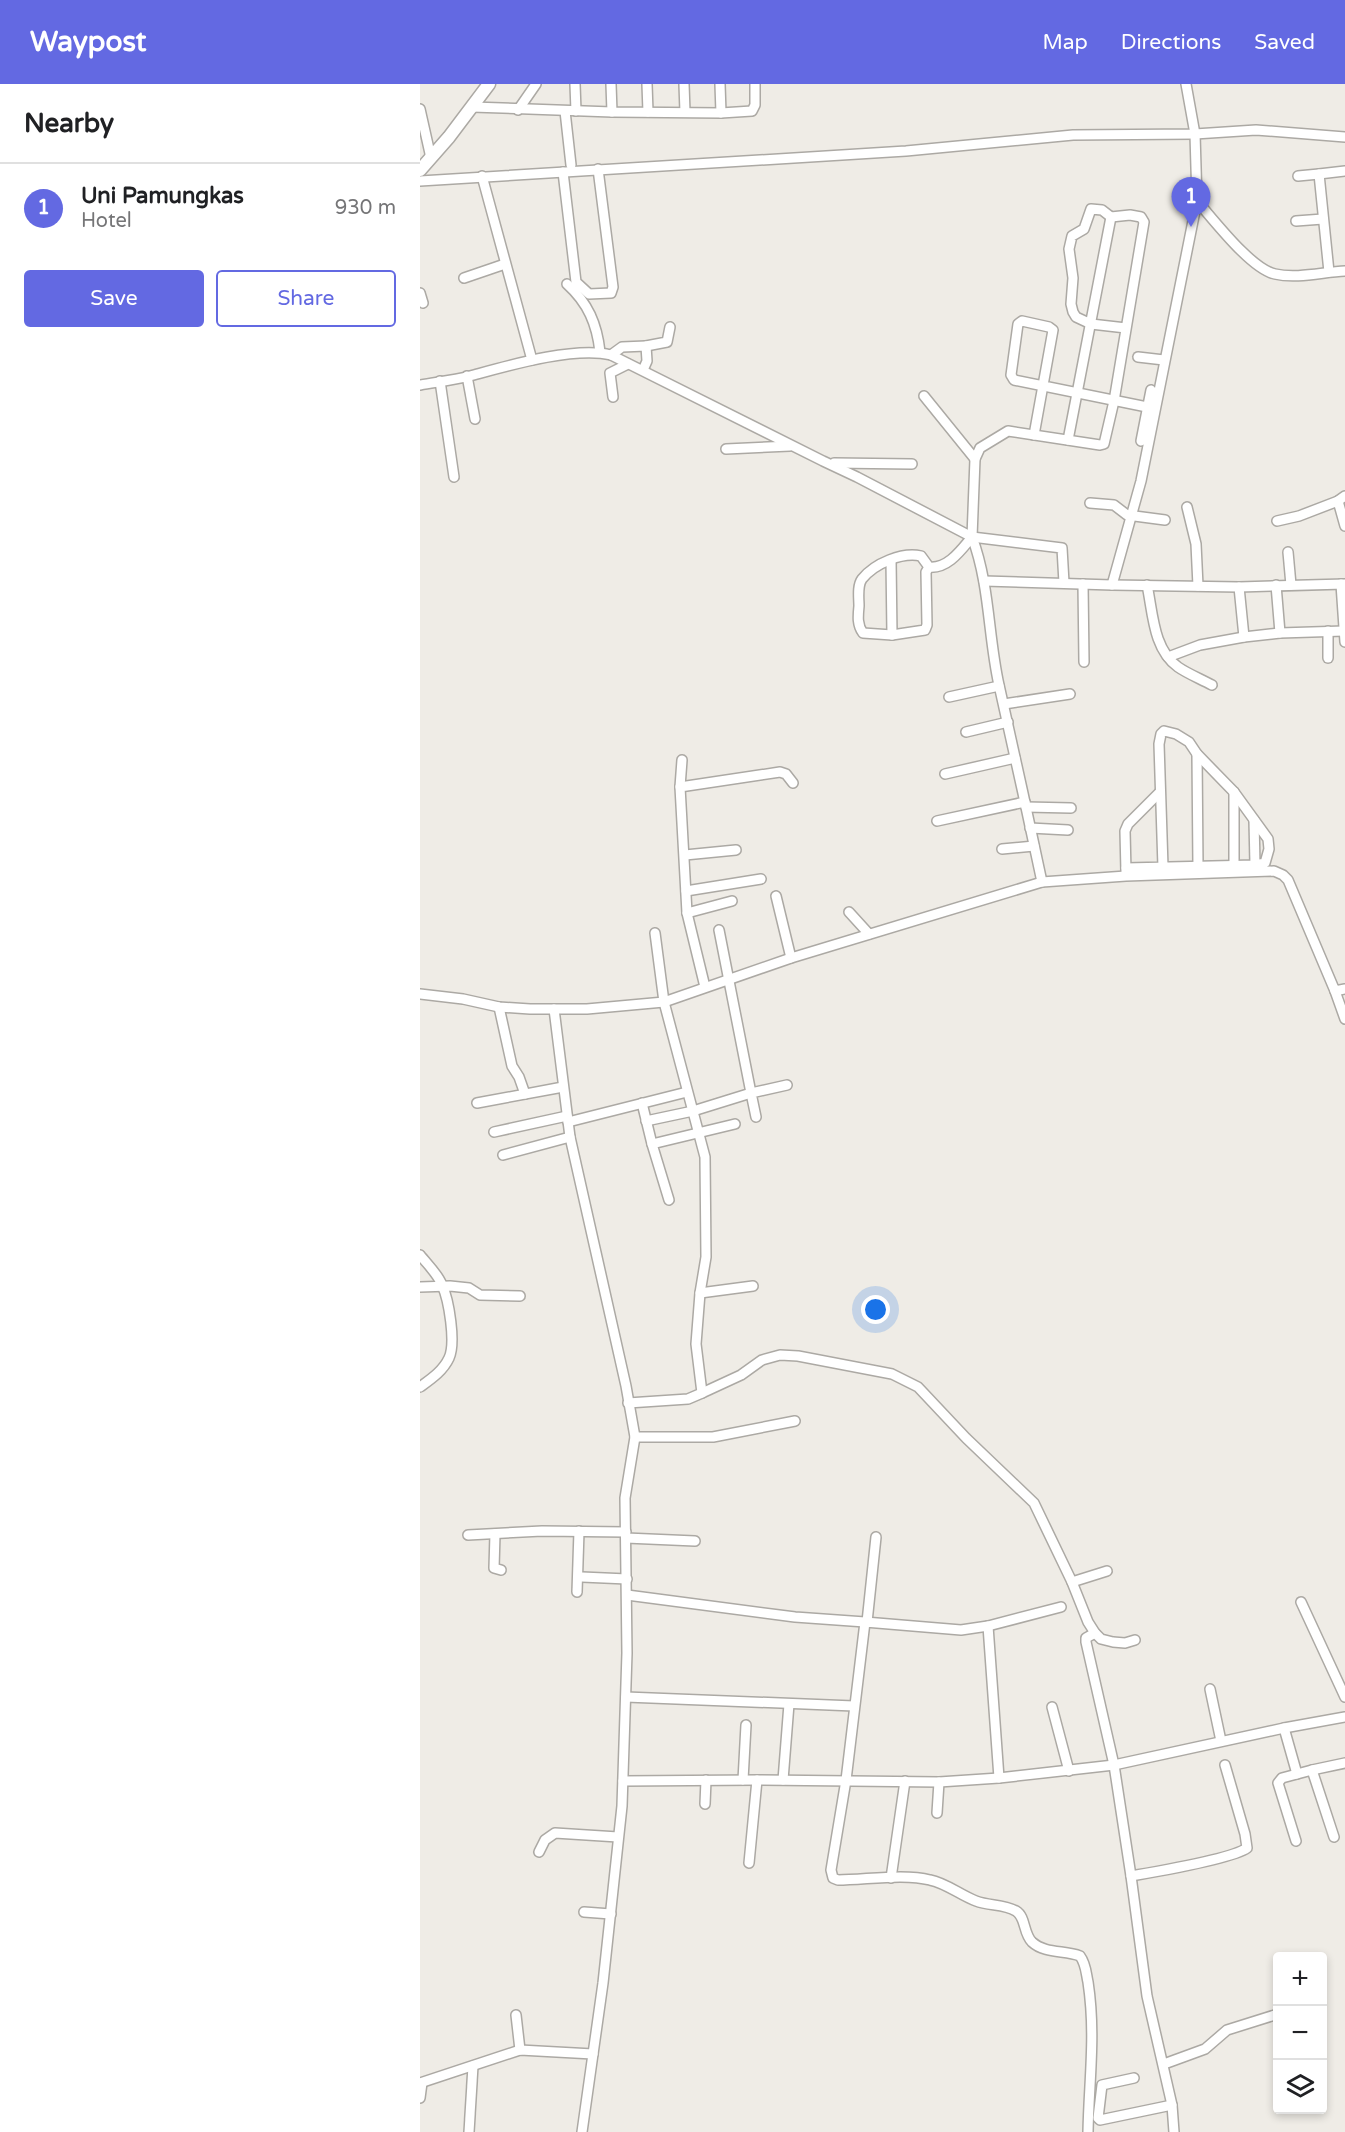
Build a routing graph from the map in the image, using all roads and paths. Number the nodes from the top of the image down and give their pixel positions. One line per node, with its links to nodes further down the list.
1 (489, 84): 10 (main road)
2 (536, 84): 12 (street)
3 (575, 84): 14 (street)
4 (611, 84): 15 (street)
5 (647, 84): 16 (street)
6 (684, 84): 17 (street)
7 (720, 84): 18 (street)
8 (755, 84): 18 (street)
9 (1186, 84): 19 (street)
10 (472, 107): 12 (street); 21 (main road)
11 (420, 109): 21 (street)
12 (518, 110): 13 (street)
13 (565, 111): 14 (street); 22 (street)
14 (576, 111): 15 (street)
15 (612, 112): 16 (street)
16 (648, 112): 17 (street)
17 (685, 112): 18 (street)
18 (721, 113)
19 (1195, 134): 20 (street); 23 (street); 31 (street)
20 (1345, 137)
21 (431, 158): 24 (main road)
22 (571, 165)
23 (598, 169): 26 (street); 26 (street)
24 (420, 170)
25 (1345, 171): 27 (street)
26 (563, 172): 28 (street)
27 (1318, 174): 29 (street); 33 (street)
28 (482, 176): 30 (street); 35 (street)
29 (1298, 176)
30 (420, 181)
31 (1197, 201): 37 (street); 50 (street)
32 (1111, 217): 42 (street); 42 (street); 44 (street)
33 (1323, 219): 34 (street); 37 (street)
34 (1296, 221)
35 (505, 264): 38 (street); 49 (street)
36 (1345, 271): 37 (street)
37 (1329, 272)
38 (464, 278)
39 (567, 284): 46 (street)
40 (420, 293): 41 (street)
41 (423, 303)
42 (1090, 324): 44 (street); 58 (street)
43 (670, 327): 45 (street)
44 (1126, 328): 61 (street)
45 (646, 346): 47 (street); 52 (street)
46 (600, 352): 47 (street); 49 (street)
47 (611, 355): 51 (street)
48 (1138, 357): 50 (street)
49 (532, 360): 53 (street)
50 (1164, 360): 76 (street)
51 (628, 364): 52 (street); 60 (street)
52 (643, 370): 67 (street)
53 (467, 376): 54 (street); 63 (street)
54 (440, 381): 55 (street); 72 (street)
55 (420, 385)
56 (1042, 387): 56 (street); 58 (street); 64 (street)
57 (1151, 390): 62 (street)
58 (1078, 394): 61 (street); 65 (street)
59 (924, 396): 69 (street)
60 (613, 398)
61 (1114, 401): 62 (street); 65 (street)
62 (1148, 407): 66 (street)
63 (475, 419)
64 (1034, 435): 65 (street); 69 (street)
65 (1068, 440)
66 (1141, 441)
67 (792, 446): 68 (street); 70 (street)
68 (726, 449)
69 (975, 459): 80 (street)
70 (823, 461): 71 (street); 80 (street)
71 (912, 464)
72 (454, 477)
73 (1342, 498): 78 (street); 79 (street)
74 (1090, 503): 76 (street)
75 (1187, 507): 92 (street)
76 (1132, 516): 77 (street); 88 (street)
77 (1165, 520)
78 (1277, 521)
79 (1345, 526)
80 (972, 537): 83 (street); 84 (street); 85 (street)
81 (1288, 552): 91 (street)
82 (891, 560): 83 (street); 97 (street); 97 (street)
83 (929, 567): 97 (street)
84 (984, 581): 85 (street); 104 (street)
85 (1064, 584): 86 (street)
86 (1083, 584): 88 (street); 102 (street)
87 (1343, 584): 91 (street); 95 (street)
88 (1112, 585): 89 (street)
89 (1147, 585): 92 (street); 100 (street)
90 (1276, 585): 91 (street); 93 (street); 96 (street)
91 (1292, 585)
92 (1198, 586): 93 (street)
93 (1239, 587): 98 (street)
94 (1328, 631): 95 (street); 96 (street); 101 (street)
95 (1344, 631): 99 (street)
96 (1280, 633): 98 (street)
97 (892, 634)
98 (1244, 637): 100 (street)
99 (1345, 642)
100 (1168, 657): 103 (street)
101 (1328, 658)
102 (1084, 662)
103 (1212, 685)
104 (999, 686): 106 (street); 107 (street)
105 (1070, 694): 107 (street)
106 (949, 696)
107 (1004, 704): 108 (street)
108 (1008, 722): 109 (street); 111 (street)
109 (966, 732)
110 (1197, 754): 116 (street); 117 (street); 131 (street)
111 (1015, 758): 113 (street); 118 (street)
112 (682, 760): 115 (street)
113 (945, 774)
114 (793, 783): 115 (street)
115 (681, 787): 127 (street)
116 (1160, 792): 130 (street); 132 (street)
117 (1234, 792): 120 (street); 128 (street)
118 (1025, 805): 119 (street); 121 (street); 122 (street)
119 (1071, 808)
120 (1254, 820): 129 (street); 129 (street)
121 (937, 821)
122 (1030, 828): 123 (street); 124 (street)
123 (1068, 830)
124 (1034, 846): 125 (street); 134 (street)
125 (1002, 849)
126 (736, 850): 127 (street)
127 (685, 855): 135 (street)
128 (1234, 865): 129 (street); 131 (street)
129 (1255, 866)
130 (1163, 867): 131 (street); 132 (street)
131 (1198, 867)
132 (1126, 872): 134 (street); 147 (street)
133 (761, 879): 135 (street)
134 (1042, 882): 142 (street)
135 (686, 891): 139 (street)
136 (776, 896): 143 (street)
137 (732, 901): 139 (street)
138 (849, 912): 142 (street)
139 (687, 913): 145 (street)
140 (718, 930): 144 (street)
141 (655, 933): 149 (street)
142 (869, 934): 143 (street)
143 (791, 958): 144 (street)
144 (728, 980): 145 (street); 156 (street)
145 (705, 987): 149 (street)
146 (1345, 988): 147 (street)
147 (1335, 991): 152 (street)
148 (420, 994): 150 (street)
149 (664, 1002): 151 (street); 155 (street)
150 (499, 1007): 151 (street); 157 (street)
151 (555, 1009): 154 (street)
152 (1345, 1019)
153 (787, 1084): 156 (street)
154 (564, 1087): 157 (street); 162 (street)
155 (687, 1092): 159 (street); 160 (street)
156 (751, 1093): 160 (street); 161 (street)
157 (525, 1094): 158 (street)
158 (477, 1103)
159 (642, 1103): 162 (street); 163 (street)
160 (693, 1111): 163 (street); 166 (street)
161 (756, 1117)
162 (568, 1119): 165 (street); 167 (street)
163 (646, 1121): 168 (street)
164 (735, 1124): 166 (street)
165 (494, 1132)
166 (698, 1132): 168 (street); 175 (street)
167 (570, 1137): 169 (street); 179 (street)
168 (651, 1144): 170 (street)
169 (503, 1155)
170 (669, 1200)
171 (420, 1255): 172 (street)
172 (442, 1285): 174 (street); 176 (street); 177 (street)
173 (753, 1286): 175 (street)
174 (420, 1287)
175 (699, 1293): 178 (street)
176 (520, 1296)
177 (420, 1387)
178 (702, 1393): 179 (street); 192 (street)
179 (628, 1404): 181 (street)
180 (795, 1421): 181 (street)
181 (634, 1437): 185 (street)
182 (579, 1531): 183 (street); 185 (street); 193 (street)
183 (495, 1534): 184 (street); 188 (street)
184 (468, 1535)
185 (626, 1535): 187 (street); 191 (street)
186 (876, 1537): 197 (street)
187 (695, 1541)
188 (501, 1570)
189 (1107, 1571): 192 (street)
190 (582, 1577): 191 (street)
191 (627, 1580): 194 (street)
192 (1072, 1582): 199 (street)
193 (577, 1592)
194 (627, 1595): 197 (street); 202 (street)
195 (1301, 1602): 203 (street)
196 (1061, 1607): 198 (street)
197 (866, 1622): 198 (street); 205 (street)
198 (988, 1626): 217 (street)
199 (1091, 1635): 200 (street); 212 (street)
200 (1135, 1640)
201 (1210, 1689): 210 (street)
202 (626, 1697): 204 (street); 223 (street)
203 (1345, 1697)
204 (789, 1704): 205 (street); 221 (street)
205 (854, 1706): 222 (street)
206 (1052, 1707): 215 (street)
207 (1345, 1717): 209 (street)
208 (746, 1725): 219 (street)
209 (1284, 1728): 210 (street); 216 (street)
210 (1221, 1741): 212 (street)
211 (1345, 1763): 214 (street)
212 (1114, 1765): 215 (street); 233 (street)
213 (1225, 1766): 233 (street)
214 (1312, 1770): 216 (street); 229 (street)
215 (1069, 1771): 217 (street)
216 (1297, 1774): 230 (street)
217 (999, 1778): 225 (street)
218 (706, 1780): 219 (street); 223 (street); 226 (street)
219 (743, 1780): 220 (street)
220 (757, 1780): 221 (street); 232 (street)
221 (783, 1780): 222 (street)
222 (846, 1780): 224 (street); 234 (street)
223 (623, 1781): 228 (street)
224 (905, 1781): 225 (street); 234 (street)
225 (939, 1782): 227 (street)
226 (705, 1804)
227 (937, 1813)
228 (618, 1837): 231 (street); 236 (street)
229 (1334, 1837)
230 (1296, 1841)
231 (539, 1852)
232 (749, 1863)
233 (1131, 1876): 241 (street)
234 (891, 1878): 249 (street)
235 (584, 1912): 236 (street)
236 (611, 1914): 240 (street)
237 (516, 2015): 239 (street)
238 (1273, 2016): 241 (street)
239 (520, 2050): 240 (street); 242 (street)
240 (593, 2054): 248 (street)
241 (1164, 2064): 246 (street)
242 (473, 2066): 244 (street); 247 (street)
243 (1134, 2078): 246 (street)
244 (421, 2083): 245 (street)
245 (420, 2098)
246 (1172, 2105): 250 (street)
247 (469, 2132)
248 (582, 2132)
249 (1088, 2132)
250 (1174, 2132)

